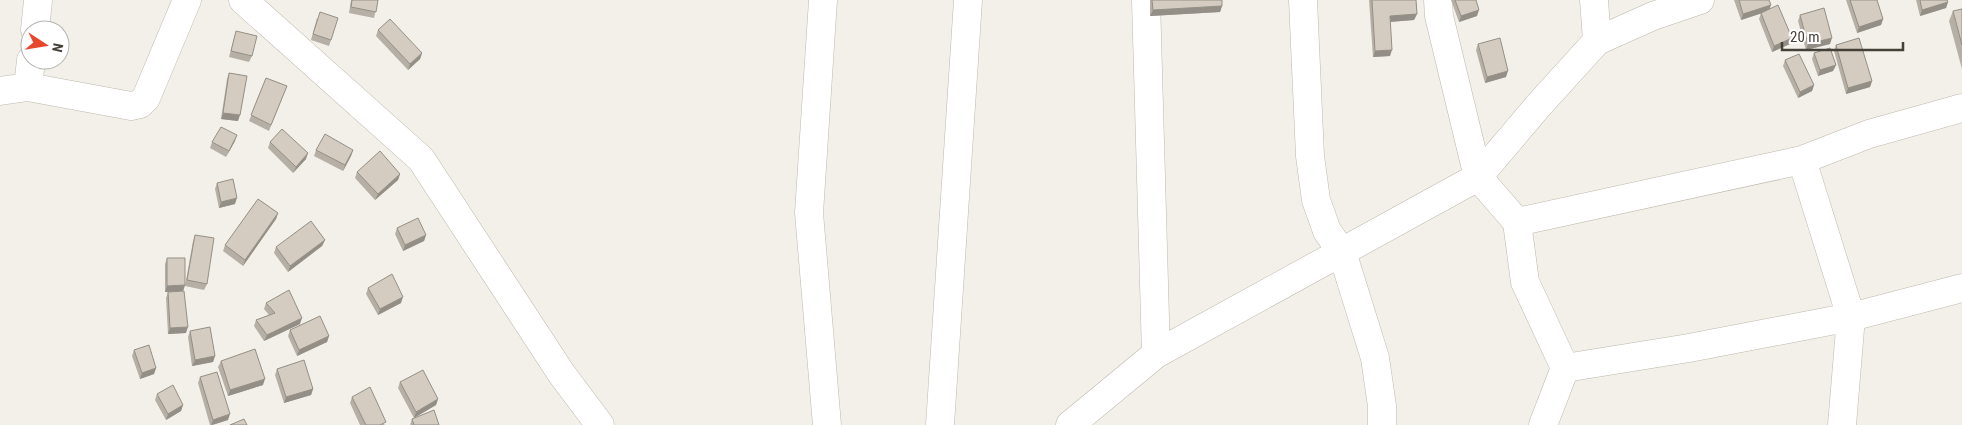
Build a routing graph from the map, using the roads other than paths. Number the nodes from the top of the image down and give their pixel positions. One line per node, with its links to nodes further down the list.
1 (38, 0): 11 (street)
2 (187, 0): 14 (street)
3 (243, 0): 25 (street)
4 (823, 0): 26 (street)
5 (968, 0): 27 (street)
6 (1146, 0): 23 (street)
7 (1303, 0): 20 (street)
8 (1438, 0): 18 (street)
9 (1594, 0): 12 (street)
10 (1700, 0): 12 (street)
11 (36, 20)
12 (1597, 41): 18 (street)
13 (30, 70): 14 (street)
14 (28, 88): 15 (street)
15 (0, 91)
16 (1962, 108): 17 (street)
17 (1802, 160): 19 (street); 22 (street)
18 (1478, 177): 19 (street); 20 (street)
19 (1517, 222): 24 (street)
20 (1342, 252): 23 (street); 29 (street)
21 (1962, 288): 22 (street)
22 (1851, 318): 24 (street); 31 (street)
23 (1156, 354): 28 (street)
24 (1565, 368): 30 (street)
25 (600, 425)
26 (827, 425)
27 (940, 425)
28 (1070, 425)
29 (1382, 425)
30 (1543, 425)
31 (1842, 425)

